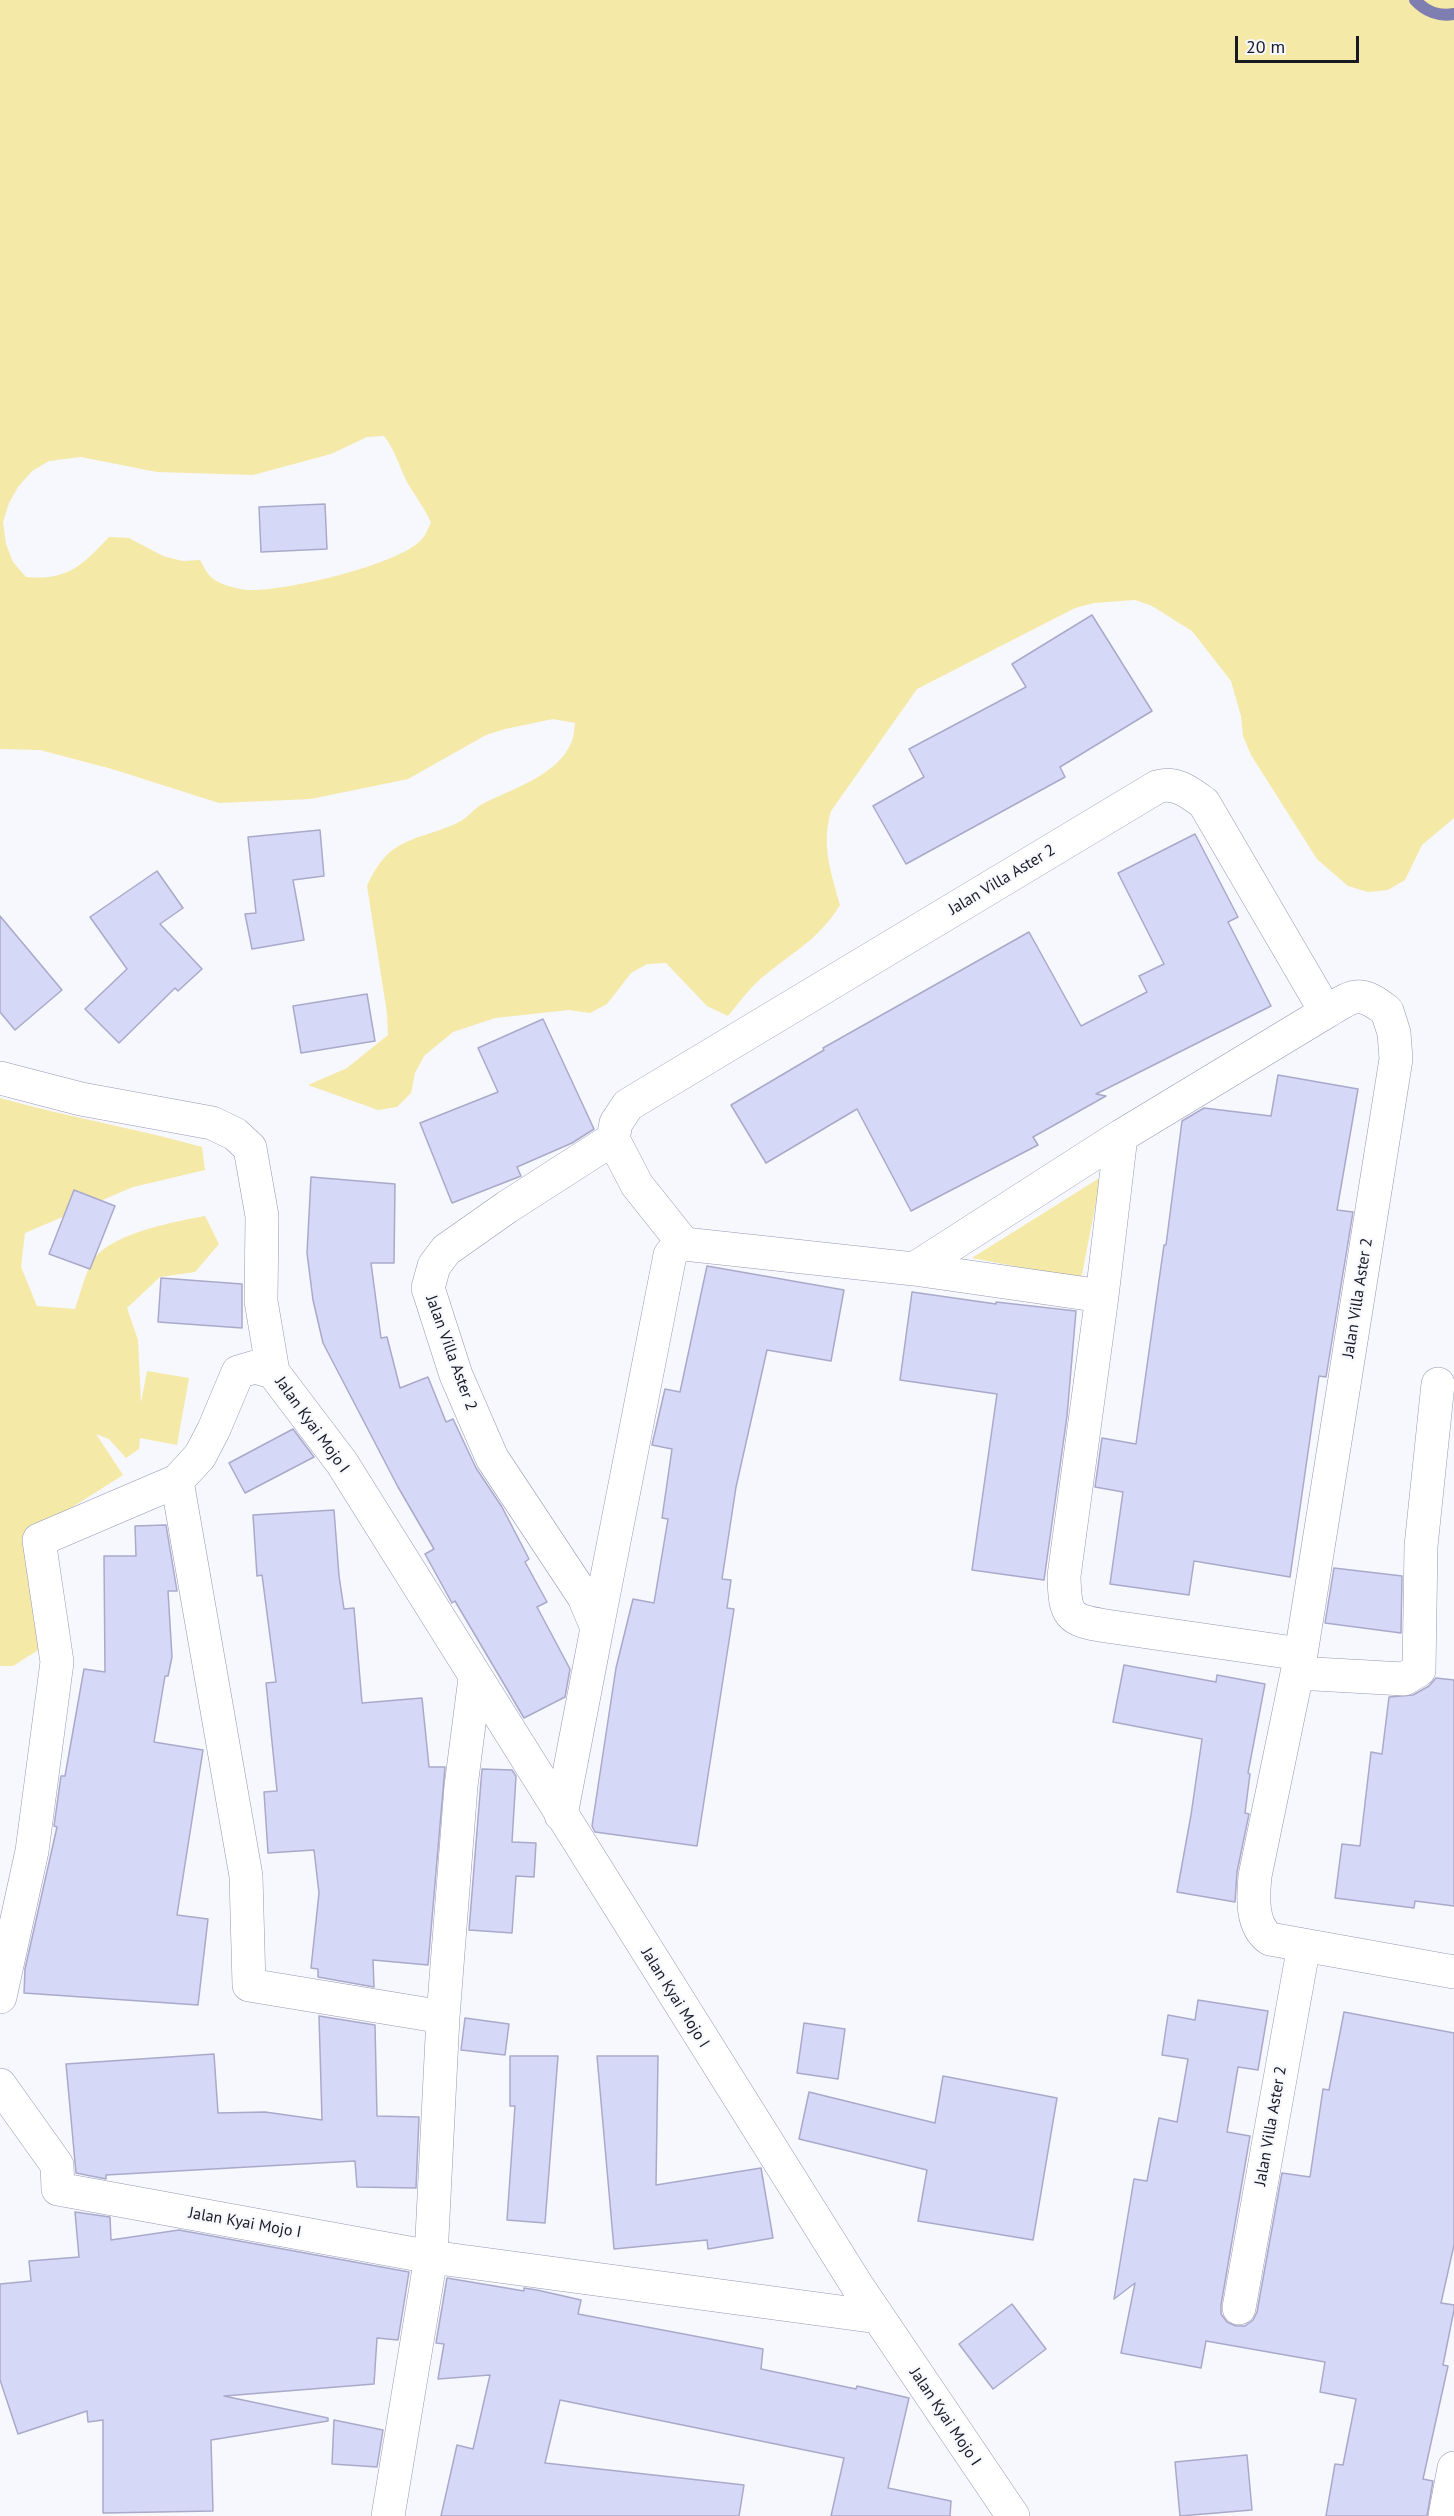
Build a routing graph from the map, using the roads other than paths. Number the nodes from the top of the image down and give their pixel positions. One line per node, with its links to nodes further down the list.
1 (1326, 1012): 3 (street, Jalan Villa Aster 2); 4 (street, Jalan Villa Aster 2); 12 (street, Jalan Villa Aster 2)
2 (0, 1078): 8 (street, Jalan Kyai Mojo I)
3 (1121, 1136): 6 (street, Jalan Villa Aster 2); 7 (street)
4 (613, 1139): 5 (street); 11 (street, Jalan Villa Aster 2)
5 (684, 1244): 6 (street); 11 (street)
6 (914, 1269): 7 (street)
7 (1102, 1296): 12 (street)
8 (273, 1372): 10 (street); 13 (street, Jalan Kyai Mojo I)
9 (1438, 1384): 12 (street)
10 (177, 1481): 17 (street); 18 (street)
11 (597, 1628): 14 (street)
12 (1299, 1663): 15 (street, Jalan Villa Aster 2)
13 (476, 1678): 14 (street, Jalan Kyai Mojo I); 18 (street)
14 (561, 1815): 22 (street, Jalan Kyai Mojo I)
15 (1304, 1945): 16 (street, Jalan Villa Aster 2); 21 (street, Jalan Villa Aster 2)
16 (1454, 1972)
17 (0, 1997)
18 (443, 2018): 20 (street)
19 (0, 2085): 20 (street, Jalan Kyai Mojo I)
20 (431, 2257): 22 (street, Jalan Kyai Mojo I); 24 (street)
21 (1239, 2308)
22 (878, 2317): 25 (street, Jalan Kyai Mojo I)
23 (1454, 2469): 26 (street)
24 (388, 2516)
25 (1013, 2516)
26 (1445, 2516)

